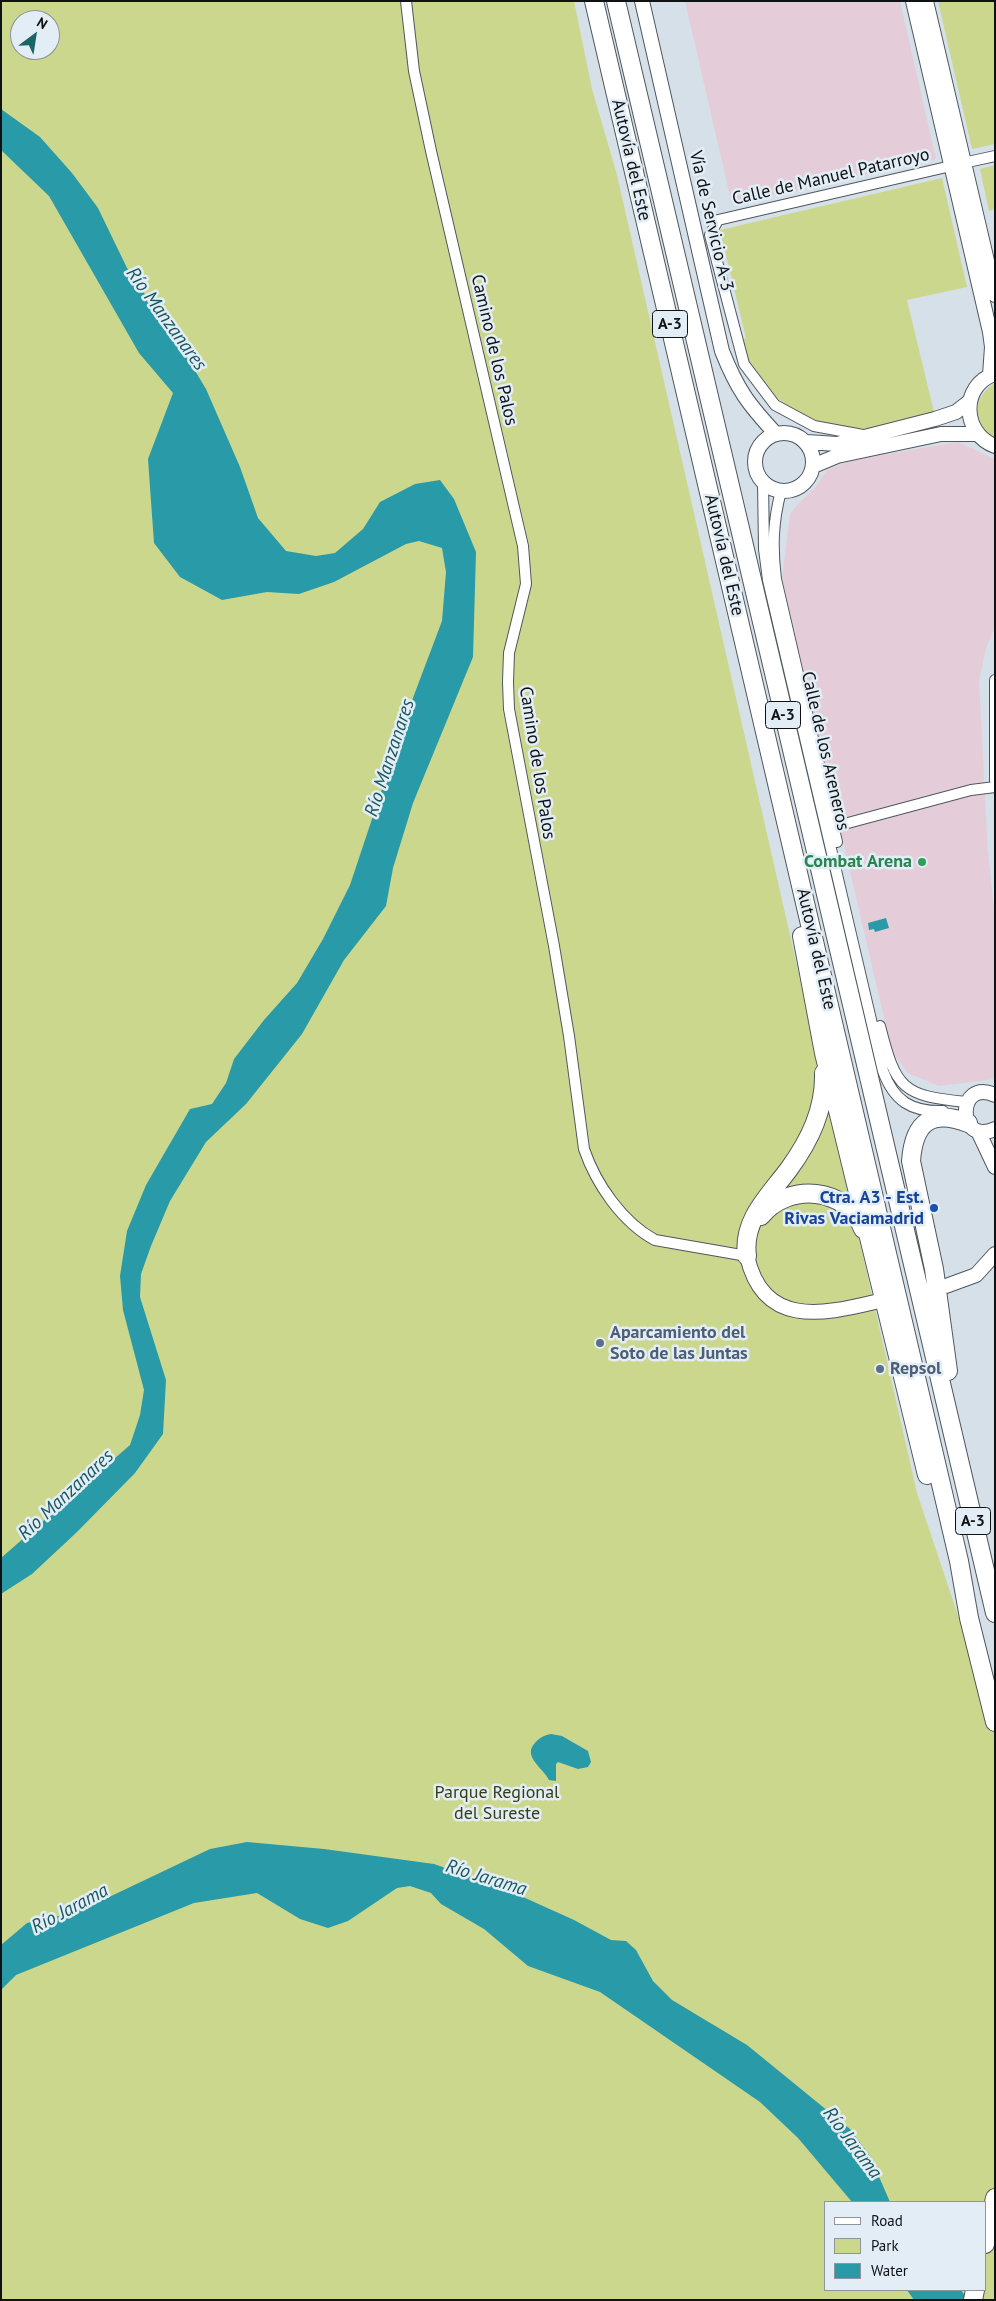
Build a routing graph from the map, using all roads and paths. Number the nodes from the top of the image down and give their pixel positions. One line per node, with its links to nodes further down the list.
1 (406, 1): 32 (street, Camino de los Palos)
2 (594, 1): 24 (highway, Autovía del Este / A-3)
3 (616, 1): 35 (highway, Autovía del Este / A-3)
4 (642, 1): 12 (street, Vía de Servicio A-3)
5 (913, 1): 8 (street)
6 (926, 1): 8 (street)
7 (995, 156): 8 (street, Calle de Manuel Patarroyo)
8 (957, 165): 9 (street); 10 (street); 14 (street, Calle de Manuel Patarroyo)
9 (995, 296)
10 (992, 374): 11 (street)
11 (970, 401): 13 (street); 14 (street)
12 (776, 434): 15 (street); 18 (street)
13 (977, 434): 16 (street); 17 (street)
14 (867, 435): 15 (street)
15 (807, 442): 17 (street)
16 (995, 446)
17 (814, 466): 19 (street)
18 (763, 482): 19 (street); 27 (street, Calle de los Areneros)
19 (781, 491): 23 (street, Calle de los Areneros)
20 (995, 680): 21 (street)
21 (995, 781)
22 (995, 787): 23 (street)
23 (833, 827): 27 (street, Calle de los Areneros)
24 (792, 849): 25 (highway); 37 (highway, Autovía del Este / A-3)
25 (824, 1053): 30 (highway); 32 (highway)
26 (994, 1094): 27 (street)
27 (969, 1118): 28 (street); 29 (street); 35 (highway)
28 (995, 1130)
29 (995, 1166)
30 (872, 1250): 32 (highway); 37 (highway)
31 (995, 1254): 33 (street)
32 (746, 1256): 34 (street)
33 (946, 1286)
34 (875, 1302)
35 (952, 1428): 36 (highway, Autovía del Este / A-3)
36 (995, 1613)
37 (969, 1618): 38 (highway, Autovía del Este / A-3)
38 (995, 1722)
39 (995, 2198): 40 (highway)
40 (986, 2239)

